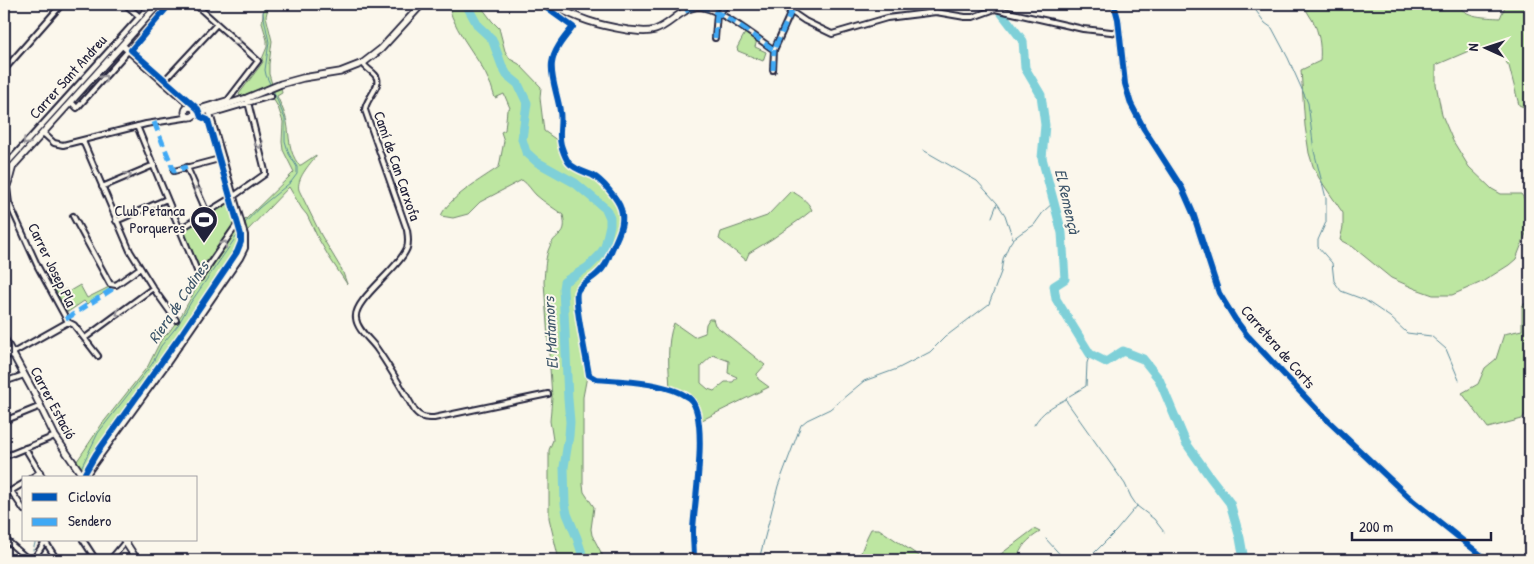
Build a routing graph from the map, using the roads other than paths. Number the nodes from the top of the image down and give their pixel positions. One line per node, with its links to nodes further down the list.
1 (62, 4): 23 (street)
2 (125, 4): 15 (street)
3 (151, 4): 15 (street, Carrer Sant Andreu)
4 (159, 4): 19 (street)
5 (170, 4): 21 (street)
6 (195, 4): 16 (street)
7 (422, 4): 22 (street)
8 (550, 4): 12 (street)
9 (727, 4): 14 (street)
10 (780, 4): 13 (street)
11 (1114, 4): 17 (street, Carretera de Corts)
12 (685, 11): 14 (street)
13 (790, 12): 17 (street); 20 (street)
14 (717, 14): 18 (street); 20 (street)
15 (140, 17): 37 (street, Carrer Sant Andreu, one-way to 37)
16 (217, 24): 25 (street); 29 (street, one-way to 29)
17 (1120, 33): 91 (street, Carretera de Corts)
18 (715, 38)
19 (122, 45): 21 (street); 28 (street)
20 (774, 50): 24 (street)
21 (128, 51): 25 (street); 28 (street, one-way to 21)
22 (363, 63): 27 (street); 64 (street, Camí de Can Carxofa)
23 (4, 70)
24 (774, 70)
25 (163, 82): 29 (street)
26 (271, 96): 27 (street)
27 (248, 100): 30 (street); 44 (street, one-way to 44)
28 (71, 102): 32 (street)
29 (191, 111): 30 (street); 31 (street)
30 (208, 112): 34 (street)
31 (136, 126): 33 (street); 35 (street)
32 (43, 133): 33 (street); 36 (street)
33 (83, 141): 42 (street)
34 (223, 158): 38 (street); 44 (street)
35 (154, 165): 42 (street, one-way to 35); 46 (street)
36 (13, 166): 40 (street); 41 (street)
37 (4, 167)
38 (188, 167): 39 (street); 48 (street, one-way to 38)
39 (174, 171)
40 (4, 172): 41 (street)
41 (8, 179): 43 (street)
42 (102, 187): 51 (street)
43 (5, 189): 47 (street, Carrer Josep Pla)
44 (234, 196): 48 (street); 50 (street)
45 (4, 197): 47 (street, Carrer Josep Pla)
46 (167, 199): 51 (street); 52 (street)
47 (9, 203): 56 (street, Carrer Josep Pla)
48 (206, 212): 52 (street)
49 (73, 216): 53 (street)
50 (240, 220): 52 (street, one-way to 50); 74 (street)
51 (116, 221): 53 (street)
52 (180, 229)
53 (140, 268): 54 (street)
54 (153, 288): 55 (street); 58 (street, one-way to 58)
55 (176, 320)
56 (68, 322): 58 (street, Carrer Josep Pla); 59 (street)
57 (4, 338): 59 (street, Carrer Estació)
58 (85, 338): 60 (street, Carrer Josep Pla)
59 (12, 354): 61 (street); 62 (street, Carrer Estació)
60 (98, 356)
61 (4, 358)
62 (24, 375): 63 (street); 65 (street, Carrer Estació)
63 (4, 382)
64 (548, 394)
65 (40, 406): 66 (street); 67 (street, Carrer Estació)
66 (4, 421)
67 (55, 436): 68 (street); 73 (street, Carrer Estació)
68 (25, 448): 69 (street); 70 (street)
69 (4, 457)
70 (40, 472): 71 (street); 72 (street)
71 (34, 476)
72 (42, 476)
73 (82, 476)
74 (84, 476)
75 (22, 483): 76 (street)
76 (11, 491): 77 (street); 78 (street)
77 (4, 495)
78 (22, 507)
79 (4, 538): 85 (street)
80 (44, 542): 86 (street)
81 (46, 542): 87 (street)
82 (84, 542): 88 (street)
83 (124, 542): 89 (street)
84 (126, 542): 90 (street)
85 (29, 560)
86 (33, 560)
87 (57, 560)
88 (96, 560)
89 (110, 560)
90 (137, 560)
91 (1487, 560)

